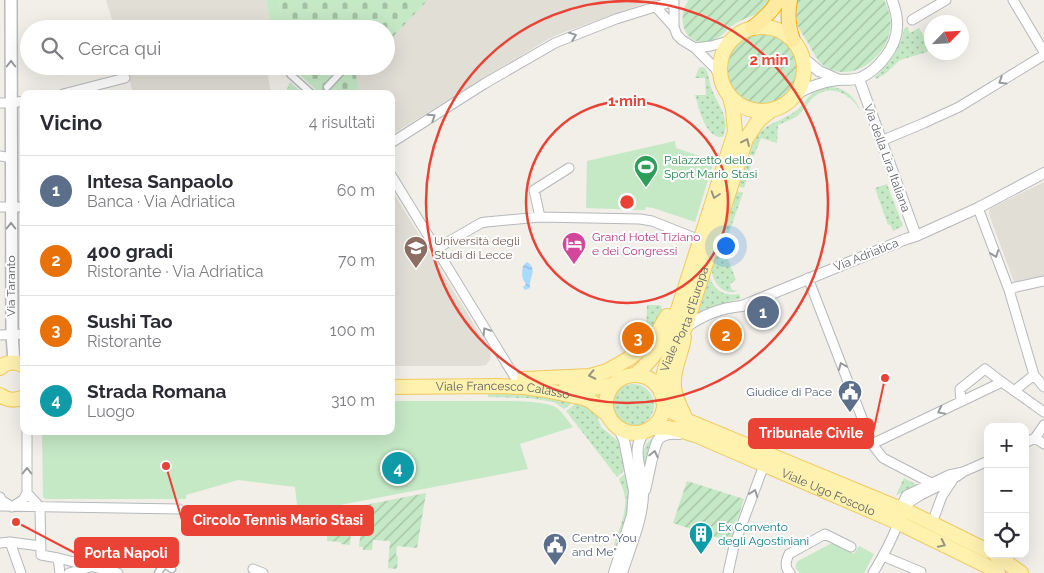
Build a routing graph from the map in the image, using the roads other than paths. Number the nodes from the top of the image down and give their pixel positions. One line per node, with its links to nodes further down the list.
1 (11, 0): 29 (main road, Via Taranto, one-way to 1)
2 (674, 0): 8 (street); 10 (street)
3 (778, 0): 11 (highway)
4 (790, 0): 13 (highway)
5 (892, 0): 21 (street)
6 (946, 0): 9 (street)
7 (1013, 0): 15 (street)
8 (655, 6): 10 (street); 31 (street, one-way to 8)
9 (912, 20)
10 (674, 27): 14 (street)
11 (752, 28): 12 (main road); 13 (main road)
12 (732, 40): 14 (street); 19 (main road)
13 (792, 40): 16 (main road)
14 (695, 48): 19 (street)
15 (1044, 53): 32 (street, one-way to 32)
16 (803, 58): 22 (street); 26 (main road)
17 (291, 75): 25 (street)
18 (337, 75): 23 (street)
19 (720, 77): 27 (main road, Viale Porta d'Europa)
20 (125, 78): 24 (street)
21 (859, 78): 22 (street); 32 (street, Via della Lira Italiana)
22 (838, 80): 26 (street)
23 (327, 86)
24 (78, 90)
25 (308, 90)
26 (796, 94): 30 (main road, Viale Porta d'Europa)
27 (730, 97): 30 (main road); 42 (main road, Viale Porta d'Europa, one-way to 42)
28 (20, 101): 29 (street)
29 (5, 103): 33 (main road, Via Taranto)
30 (770, 111): 48 (main road, Viale Porta d'Europa, one-way to 30)
31 (395, 141)
32 (881, 141): 41 (street, Via della Lira Italiana)
33 (6, 157): 37 (main road, Via Taranto)
34 (569, 168): 40 (street)
35 (1044, 173): 39 (street, Via Adriatica)
36 (395, 182): 43 (street)
37 (5, 207): 38 (street); 50 (main road, Via Taranto, one-way to 37)
38 (20, 208)
39 (978, 208): 41 (street, Via Adriatica); 47 (street, one-way to 47)
40 (540, 217): 42 (street); 43 (street)
41 (916, 236): 44 (street, Via Adriatica)
42 (700, 240): 46 (main road, Viale Porta d'Europa)
43 (436, 249): 55 (street, one-way to 43)
44 (808, 278): 48 (street, Via Adriatica); 74 (street, one-way to 44)
45 (1044, 281): 47 (street)
46 (686, 284): 53 (main road); 53 (main road, Viale Porta d'Europa)
47 (1008, 290): 52 (street)
48 (685, 328): 61 (main road, Viale Porta d'Europa); 66 (main road)
49 (20, 334): 50 (street)
50 (6, 335): 51 (main road, Via Taranto)
51 (8, 366)
52 (1034, 375): 58 (street); 59 (street)
53 (621, 376): 55 (main road, Viale Francesco Calasso, one-way to 55); 61 (main road); 65 (main road)
54 (395, 378): 55 (main road, Viale Francesco Calasso)
55 (520, 379)
56 (1002, 382): 59 (street); 63 (street); 63 (street)
57 (395, 387): 65 (main road, Viale Francesco Calasso)
58 (1044, 387)
59 (1014, 391): 64 (street)
60 (0, 396): 62 (main road)
61 (662, 397): 66 (main road, Viale Ugo Foscolo); 68 (main road)
62 (20, 398)
63 (961, 401): 74 (street, one-way to 74)
64 (1044, 412)
65 (608, 416): 67 (main road)
66 (688, 421): 88 (main road, Viale Ugo Foscolo)
67 (618, 429): 68 (main road); 108 (street)
68 (650, 429): 72 (main road, Viale Ugo Foscolo); 83 (street)
69 (1043, 429): 71 (street)
70 (27, 435): 81 (street, one-way to 70)
71 (1035, 438): 73 (street); 75 (street)
72 (704, 439): 77 (main road, Viale Ugo Foscolo); 83 (street, one-way to 72)
73 (1029, 441)
74 (872, 444): 80 (street)
75 (1044, 444)
76 (984, 463): 78 (street)
77 (764, 465): 88 (main road, Viale Ugo Foscolo); 110 (street, one-way to 77)
78 (964, 472): 79 (street); 80 (street)
79 (952, 481): 88 (street); 89 (street)
80 (931, 484): 88 (street)
81 (28, 493): 85 (street); 86 (street)
82 (0, 497): 85 (street)
83 (643, 501): 109 (street)
84 (0, 506): 85 (street)
85 (12, 506): 86 (street)
86 (40, 507): 87 (street); 92 (street)
87 (179, 509)
88 (900, 516): 89 (main road, Viale Ugo Foscolo); 96 (street); 114 (main road, Viale Ugo Foscolo, one-way to 114)
89 (932, 523): 94 (main road, Viale Ugo Foscolo)
90 (10, 542): 91 (street); 92 (street); 103 (street)
91 (0, 543)
92 (40, 546): 97 (street)
93 (851, 547): 111 (street)
94 (984, 549)
95 (116, 552): 102 (street)
96 (883, 556): 112 (street); 113 (street)
97 (58, 558): 99 (street); 104 (street)
98 (1000, 558): 115 (main road)
99 (91, 567): 102 (street); 105 (street)
100 (172, 569): 106 (street)
101 (253, 569): 107 (street)
102 (115, 572)
103 (21, 573)
104 (60, 573)
105 (69, 573)
106 (158, 573)
107 (263, 573)
108 (614, 573)
109 (622, 573)
110 (728, 573)
111 (790, 573)
112 (873, 573)
113 (921, 573)
114 (998, 573)
115 (1021, 573)

